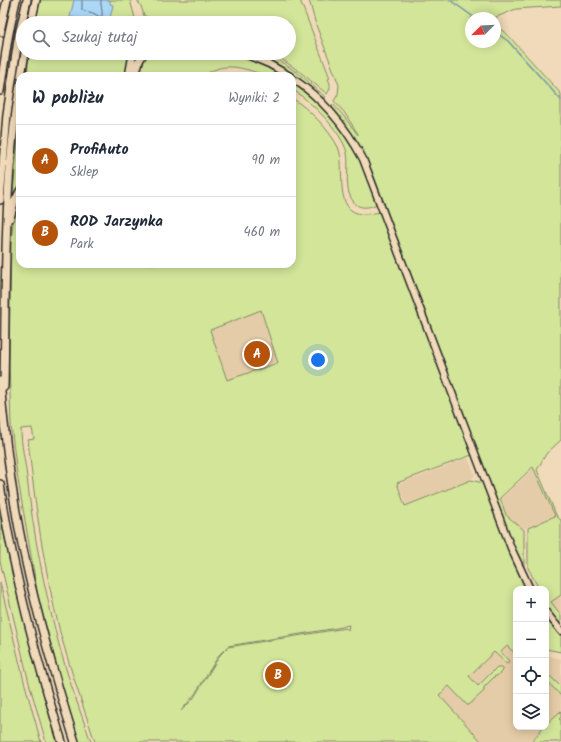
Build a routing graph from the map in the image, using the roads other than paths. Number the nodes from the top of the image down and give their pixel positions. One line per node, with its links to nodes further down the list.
1 (7, 0): 7 (highway)
2 (16, 0): 19 (highway, bridge)
3 (27, 0): 5 (highway)
4 (36, 0): 6 (highway)
5 (24, 16)
6 (33, 16)
7 (0, 30): 8 (main road)
8 (16, 34)
9 (17, 60): 22 (highway)
10 (24, 60): 14 (highway)
11 (132, 60): 15 (highway)
12 (140, 60): 16 (highway)
13 (259, 60): 17 (main road)
14 (22, 72)
15 (130, 72)
16 (136, 72)
17 (283, 72)
18 (296, 81): 27 (main road)
19 (0, 91)
20 (16, 114): 23 (highway)
21 (16, 199): 23 (highway)
22 (0, 200)
23 (6, 241): 25 (highway)
24 (0, 381): 25 (highway)
25 (3, 417): 31 (highway)
26 (0, 484): 30 (highway)
27 (529, 586)
28 (549, 616): 29 (main road)
29 (561, 631)
30 (62, 742)
31 (75, 742)

